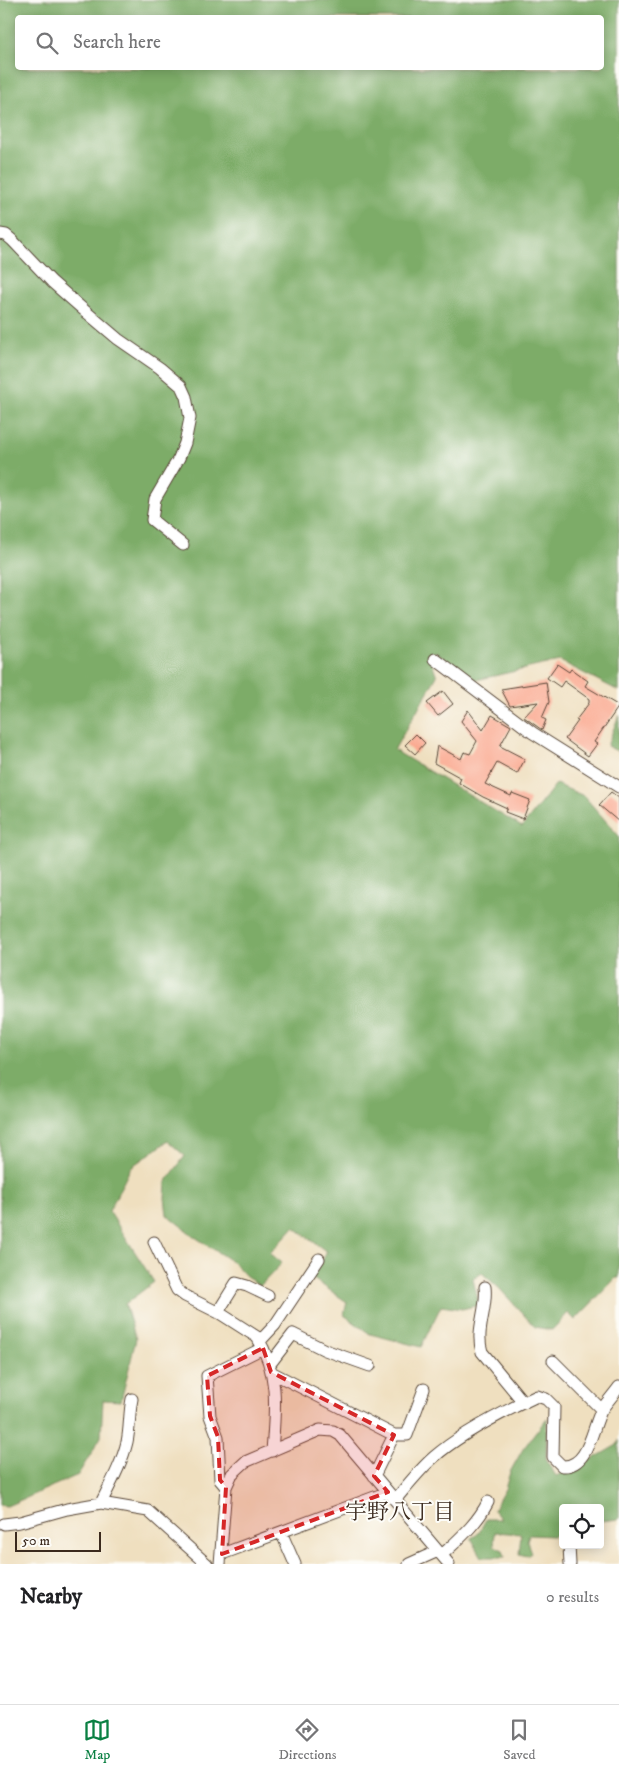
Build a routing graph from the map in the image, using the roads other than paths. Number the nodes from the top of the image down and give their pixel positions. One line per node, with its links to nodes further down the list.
1 (0, 234): 2 (street)
2 (183, 545)
3 (435, 659): 4 (street)
4 (619, 786)
5 (154, 1242): 9 (street)
6 (319, 1259): 10 (street)
7 (485, 1286): 17 (street)
8 (268, 1296): 9 (street)
9 (218, 1312): 10 (street)
10 (261, 1345): 13 (street); 22 (street)
11 (553, 1361): 18 (street)
12 (370, 1366): 13 (street)
13 (271, 1368): 19 (street); 20 (street)
14 (619, 1387): 18 (street)
15 (424, 1388): 19 (street)
16 (132, 1399): 25 (street)
17 (524, 1403): 18 (street); 23 (street)
18 (602, 1410)
19 (394, 1435): 21 (street)
20 (272, 1451): 21 (street); 22 (street)
21 (374, 1476): 23 (street)
22 (226, 1487): 30 (street)
23 (391, 1496): 27 (street); 29 (street)
24 (488, 1502): 29 (street)
25 (101, 1503): 26 (street); 31 (street)
26 (4, 1524)
27 (281, 1532): 30 (street); 32 (street)
28 (568, 1549): 34 (street)
29 (443, 1557): 33 (street)
30 (221, 1559)
31 (207, 1564)
32 (295, 1564)
33 (409, 1564)
34 (570, 1564)

